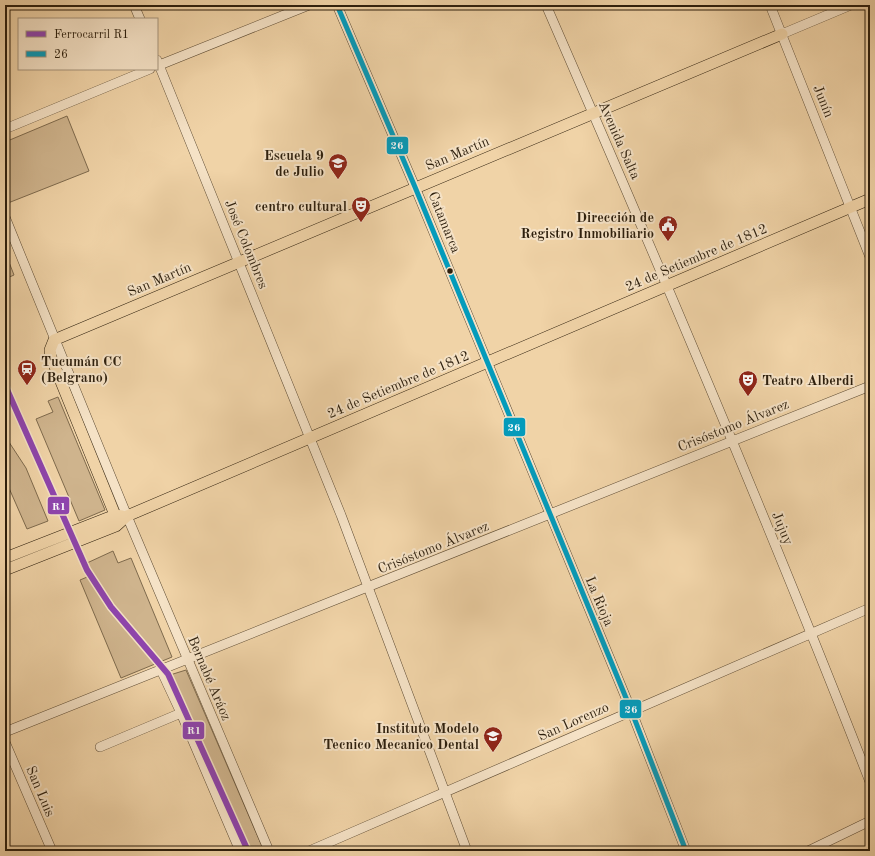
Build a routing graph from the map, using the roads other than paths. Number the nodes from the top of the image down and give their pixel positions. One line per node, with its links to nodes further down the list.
1 (134, 5): 7 (street)
2 (310, 5): 9 (street)
3 (337, 5): 13 (street, Catamarca)
4 (546, 5): 11 (street, Avenida Salta)
5 (770, 5): 8 (street, Junín)
6 (851, 5): 8 (street, San Martín)
7 (140, 18)
8 (782, 34): 11 (main road, San Martín); 15 (street, Junín)
9 (158, 64): 18 (street, José Colombres)
10 (148, 70): 12 (street)
11 (593, 112): 13 (main road, San Martín); 19 (street, Avenida Salta)
12 (5, 128)
13 (415, 187): 18 (main road, San Martín); 21 (street, Catamarca)
14 (870, 199): 15 (main road, 24 de Setiembre de 1812)
15 (851, 207): 17 (street, Junín); 19 (main road, 24 de Setiembre de 1812)
16 (5, 216): 20 (street, Bernabé Aráoz)
17 (870, 257)
18 (239, 261): 20 (main road, San Martín); 23 (street, José Colombres)
19 (668, 285): 21 (main road, 24 de Setiembre de 1812); 24 (street, Jujuy)
20 (54, 340): 25 (main road); 27 (street, Bernabé Aráoz)
21 (487, 363): 23 (main road, 24 de Setiembre de 1812); 26 (street, La Rioja)
22 (870, 386): 24 (street, Crisóstomo Álvarez)
23 (308, 439): 27 (main road, 24 de Setiembre de 1812); 30 (street, José Colombres)
24 (732, 440): 26 (street, Crisóstomo Álvarez); 32 (street, Jujuy)
25 (115, 515): 27 (main road); 28 (main road)
26 (549, 515): 30 (street, Crisóstomo Álvarez); 35 (street, La Rioja)
27 (127, 516): 29 (main road, 24 de Setiembre de 1812); 33 (street, Bernabé Aráoz)
28 (5, 558)
29 (5, 570)
30 (368, 588): 33 (street, Crisóstomo Álvarez); 41 (street, José Colombres)
31 (870, 608): 32 (street, San Lorenzo)
32 (812, 632): 35 (street, San Lorenzo); 40 (street, Jujuy)
33 (186, 659): 34 (street, Crisóstomo Álvarez); 45 (street, Bernabé Aráoz)
34 (161, 670): 36 (street); 37 (street, Crisóstomo Álvarez)
35 (631, 710): 41 (street, San Lorenzo); 48 (street, La Rioja)
36 (181, 712): 39 (street); 44 (street)
37 (5, 732)
38 (5, 742): 43 (street, San Luis)
39 (100, 747)
40 (870, 782)
41 (444, 792): 46 (street, San Lorenzo); 47 (street, José Colombres)
42 (870, 821): 49 (street)
43 (52, 851)
44 (240, 851)
45 (269, 851)
46 (309, 851)
47 (467, 851)
48 (686, 851)
49 (808, 851)

